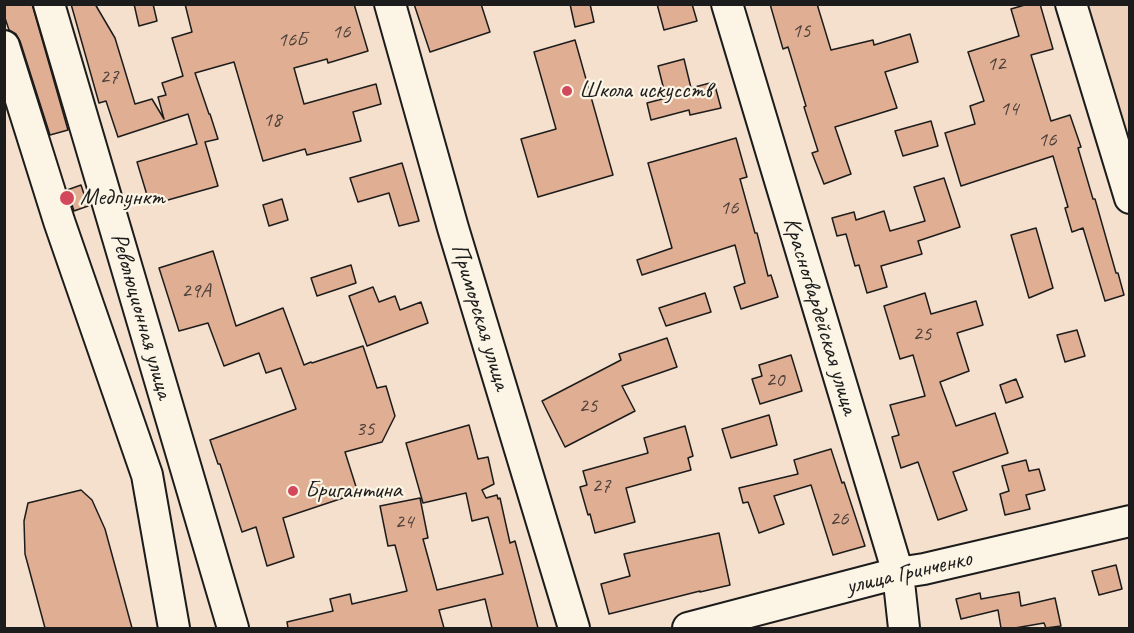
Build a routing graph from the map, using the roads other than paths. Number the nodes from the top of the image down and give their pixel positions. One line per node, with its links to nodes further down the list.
1 (49, 4): 10 (street, Революционная улица)
2 (390, 4): 11 (street, Приморская улица)
3 (727, 4): 8 (street, Красногвардейская улица)
4 (1071, 4): 6 (street)
5 (4, 46): 9 (street, Революционная улица)
6 (1130, 198)
7 (1130, 520): 8 (street, улица Гринченко)
8 (898, 573): 12 (street, улица Гринченко); 13 (street, Красногвардейская улица)
9 (174, 628)
10 (233, 628)
11 (574, 628)
12 (688, 628)
13 (904, 628)

